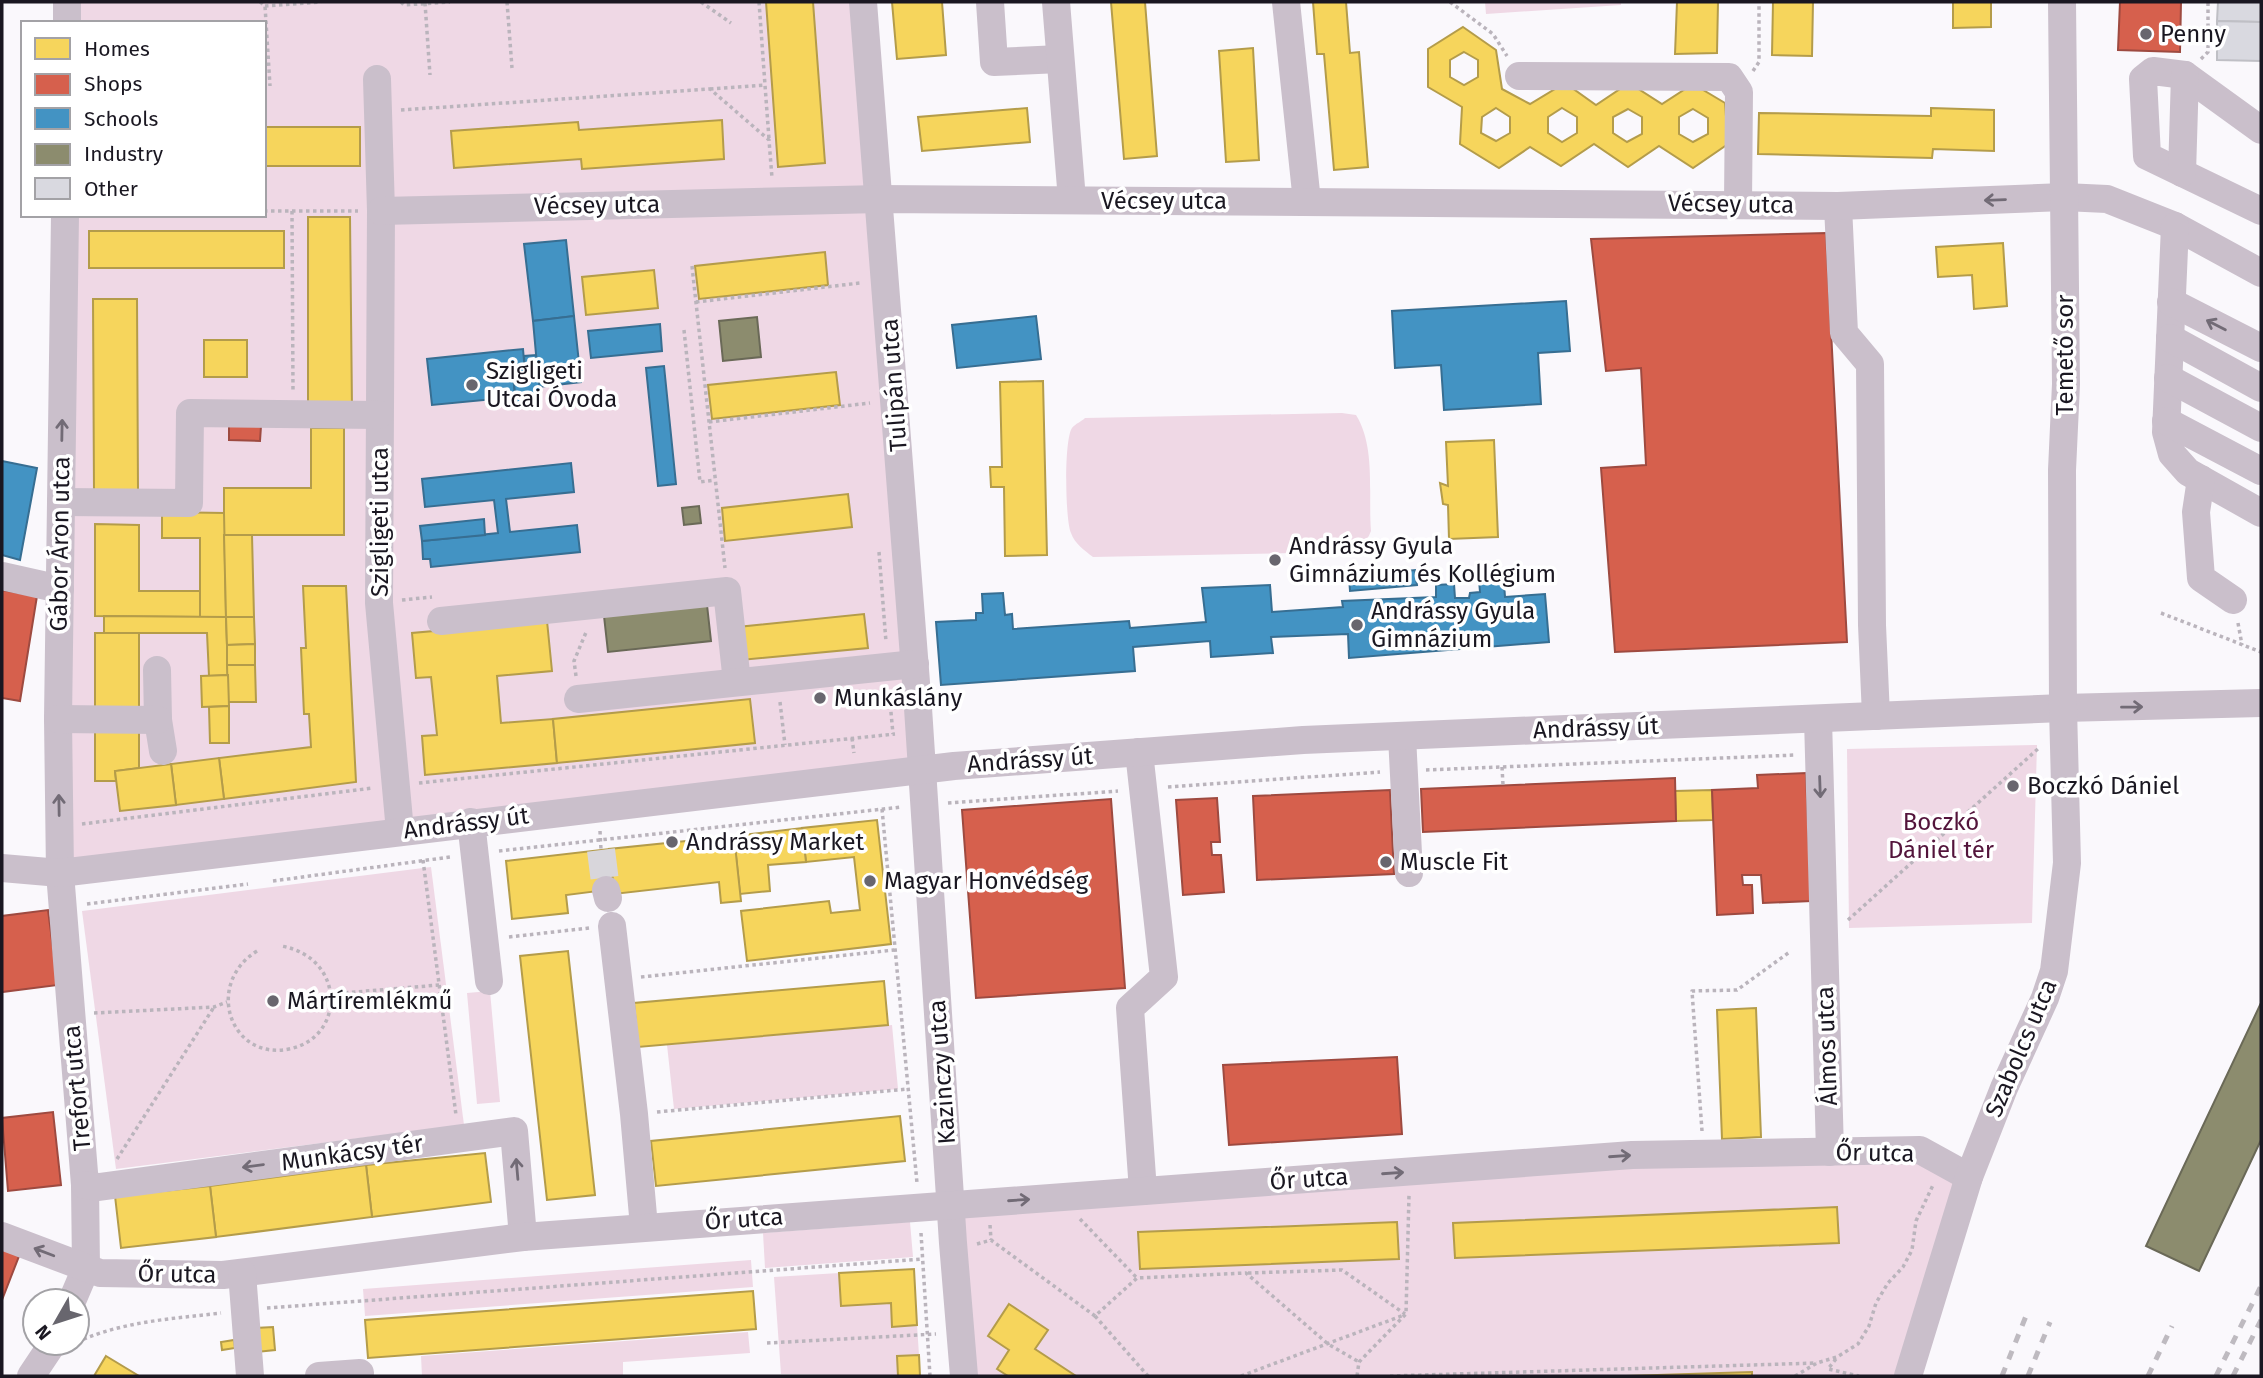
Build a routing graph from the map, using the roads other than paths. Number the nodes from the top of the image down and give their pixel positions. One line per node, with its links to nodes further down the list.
1 (67, 2): 7 (street)
2 (863, 2): 15 (street, Tulipán utca)
3 (990, 2): 8 (street)
4 (1056, 2): 8 (street)
5 (1286, 2): 17 (street)
6 (2062, 2): 14 (street, Temető sor)
7 (67, 21)
8 (1060, 59): 16 (street)
9 (2185, 75): 12 (street); 13 (street); 13 (street)
10 (1519, 76): 18 (street)
11 (377, 79): 20 (street, Szigligeti utca)
12 (2261, 130)
13 (2182, 173): 21 (street)
14 (2064, 197): 19 (street, Vécsey utca, one-way to 19); 23 (street, Vécsey utca); 46 (street, Temető sor)
15 (880, 199): 16 (street, Vécsey utca); 20 (street, Vécsey utca); 41 (street, Tulipán utca)
16 (1072, 200): 17 (street, Vécsey utca)
17 (1307, 202): 18 (street, Vécsey utca)
18 (1738, 203): 19 (street, Vécsey utca)
19 (1838, 206): 47 (street)
20 (381, 211): 30 (street, Szigligeti utca)
21 (2261, 211)
22 (65, 217): 35 (street, Gábor Áron utca, one-way to 22)
23 (2175, 226): 24 (street, Vécsey utca); 25 (street)
24 (2261, 273)
25 (2171, 302): 26 (street); 27 (street, one-way to 25)
26 (2170, 338): 28 (street); 29 (street)
27 (2261, 348)
28 (2168, 378): 31 (street); 32 (street)
29 (2261, 388)
30 (379, 415): 35 (street); 56 (street, Szigligeti utca)
31 (2166, 421): 33 (street); 34 (street)
32 (2261, 428)
33 (2261, 471)
34 (2201, 479): 36 (street); 39 (street)
35 (61, 502): 38 (street, Gábor Áron utca)
36 (2261, 513)
37 (2, 576): 38 (street)
38 (60, 589): 48 (street, Gábor Áron utca)
39 (2233, 600)
40 (441, 621): 43 (street)
41 (915, 664): 43 (street); 54 (street, Tulipán utca)
42 (157, 670): 50 (street)
43 (737, 682): 44 (street)
44 (578, 699)
45 (2261, 703): 46 (street, Andrássy út, one-way to 45)
46 (2063, 708): 47 (street, Andrássy út); 63 (street, Szabolcs utca)
47 (1876, 716): 49 (street, Andrássy út)
48 (58, 719): 50 (street); 58 (street, Gábor Áron utca, one-way to 48)
49 (1818, 719): 51 (street, Andrássy út); 62 (street, Álmos utca, one-way to 62)
50 (158, 720): 52 (street)
51 (1402, 736): 53 (street, Andrássy út); 59 (street)
52 (163, 751)
53 (1139, 752): 54 (street, Andrássy út); 65 (street)
54 (922, 768): 55 (street, Andrássy út); 66 (street, Kazinczy utca)
55 (471, 822): 56 (street, Andrássy út); 61 (street)
56 (400, 831): 58 (street, Andrássy út)
57 (2, 868): 58 (street, Andrássy út)
58 (60, 873): 64 (street, Trefort utca)
59 (1409, 873)
60 (612, 926): 67 (street)
61 (489, 981)
62 (1830, 1152): 63 (street, Őr utca); 65 (street, Őr utca, one-way to 62)
63 (1957, 1171): 79 (street, Szabolcs utca)
64 (85, 1185): 69 (street, Munkácsy tér, one-way to 64); 70 (street, Trefort utca)
65 (1143, 1191): 66 (street, Őr utca, one-way to 65)
66 (951, 1205): 67 (street, Őr utca); 78 (street, Kazinczy utca)
67 (644, 1227): 69 (street, Őr utca)
68 (2, 1236): 70 (street, Őr utca, one-way to 68)
69 (523, 1237): 71 (street, Őr utca)
70 (86, 1268): 71 (street, Őr utca); 72 (street, Trefort utca)
71 (242, 1273): 76 (street)
72 (78, 1287)
73 (44, 1357): 75 (street)
74 (360, 1373): 77 (street)
75 (31, 1376)
76 (250, 1376)
77 (319, 1376)
78 (964, 1376)
79 (1908, 1376)

